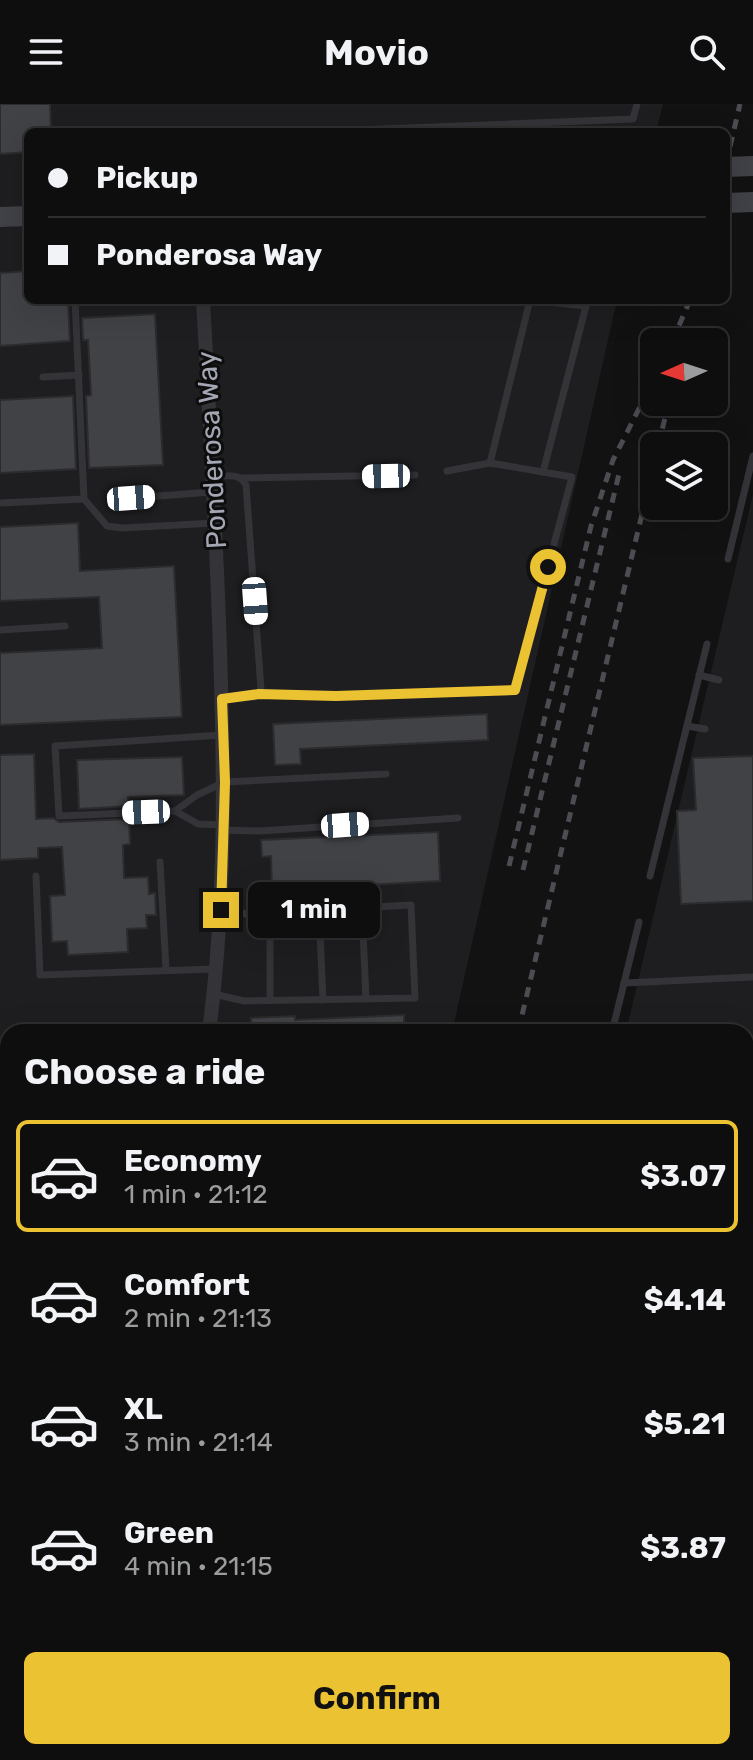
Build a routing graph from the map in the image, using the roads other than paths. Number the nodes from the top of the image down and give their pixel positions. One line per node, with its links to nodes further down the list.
1 (637, 104): 2 (lane)
2 (418, 128)
3 (753, 166): 4 (main road)
4 (730, 167)
5 (753, 202): 6 (main road)
6 (730, 203)
7 (24, 216): 8 (main road)
8 (0, 217)
9 (75, 304): 13 (lane)
10 (203, 304): 21 (street, Ponderosa Way)
11 (529, 304): 16 (lane)
12 (567, 304): 18 (lane)
13 (79, 375): 14 (lane); 23 (lane)
14 (43, 377)
15 (753, 456): 26 (lane)
16 (490, 463): 17 (lane); 18 (lane)
17 (447, 471)
18 (543, 472): 32 (lane)
19 (415, 475): 20 (lane)
20 (242, 478): 21 (lane); 32 (lane)
21 (214, 484): 22 (lane); 25 (street, Ponderosa Way)
22 (131, 498)
23 (84, 499): 24 (lane); 25 (lane)
24 (0, 503)
25 (215, 523): 33 (street, Ponderosa Way)
26 (728, 559)
27 (65, 626): 28 (lane)
28 (0, 630)
29 (707, 644): 30 (lane)
30 (699, 675): 31 (lane); 34 (lane)
31 (719, 680)
32 (259, 694): 33 (lane)
33 (222, 699): 36 (street, Ponderosa Way)
34 (687, 726): 35 (lane); 44 (lane)
35 (705, 729)
36 (223, 735): 38 (street, Ponderosa Way); 39 (lane)
37 (386, 774): 38 (lane)
38 (225, 782): 39 (lane); 41 (street, Ponderosa Way)
39 (175, 811): 41 (lane)
40 (458, 818): 41 (lane)
41 (223, 828): 46 (street, Ponderosa Way)
42 (160, 862): 50 (lane)
43 (36, 876): 50 (lane)
44 (650, 876)
45 (362, 908): 47 (lane); 55 (lane); 55 (lane)
46 (221, 910): 48 (lane); 51 (street, Ponderosa Way)
47 (319, 910): 48 (lane); 57 (lane)
48 (270, 913): 56 (lane)
49 (639, 922): 53 (lane)
50 (166, 969): 51 (lane)
51 (217, 969): 54 (street, Ponderosa Way)
52 (753, 977): 53 (lane)
53 (624, 983): 59 (lane)
54 (214, 994): 56 (lane); 58 (street, Ponderosa Way)
55 (366, 999): 57 (lane)
56 (270, 1000): 57 (lane)
57 (323, 1000)
58 (210, 1024)
59 (614, 1024)

